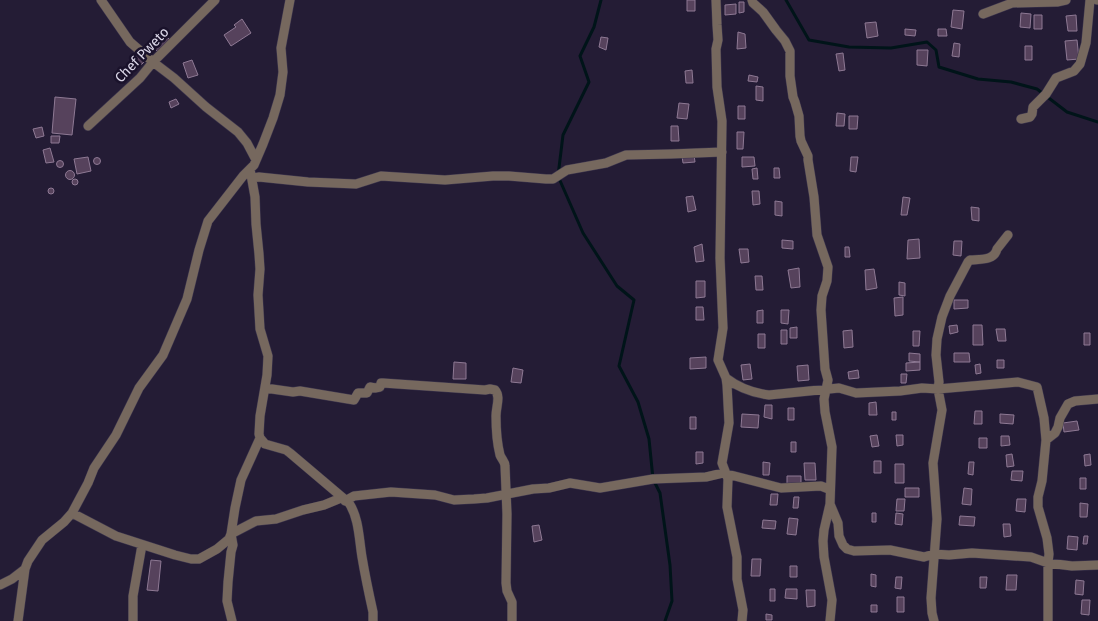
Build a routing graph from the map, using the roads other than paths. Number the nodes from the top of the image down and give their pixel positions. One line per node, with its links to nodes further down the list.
1 (101, 0): 10 (street)
2 (215, 0): 10 (street, Chef Pweto)
3 (290, 0): 14 (street)
4 (716, 0): 13 (street)
5 (752, 0): 19 (street)
6 (1066, 0): 8 (street)
7 (1090, 0): 11 (street)
8 (1009, 1): 9 (street)
9 (983, 14)
10 (153, 62): 12 (street, Chef Pweto); 14 (street)
11 (1021, 119)
12 (88, 126)
13 (722, 152): 15 (street); 17 (street)
14 (256, 160): 15 (street)
15 (251, 174): 18 (street); 29 (street)
16 (1008, 235): 20 (street)
17 (726, 378): 19 (street); 24 (street)
18 (265, 388): 22 (street); 26 (street)
19 (825, 390): 20 (street); 25 (street)
20 (938, 390): 23 (street); 32 (street)
21 (1098, 399): 23 (street)
22 (260, 438): 27 (street); 30 (street)
23 (1046, 440): 33 (street)
24 (727, 473): 25 (street); 26 (street); 42 (street)
25 (830, 490): 28 (street)
26 (506, 494): 27 (street); 41 (street)
27 (343, 499): 30 (street); 40 (street)
28 (830, 504): 32 (street); 43 (street)
29 (72, 513): 31 (street); 35 (street)
30 (231, 534): 31 (street); 39 (street)
31 (142, 544): 38 (street)
32 (934, 554): 33 (street); 44 (street)
33 (1048, 563): 34 (street); 45 (street)
34 (1098, 564)
35 (25, 569): 36 (street); 37 (street)
36 (0, 585)
37 (18, 621)
38 (133, 621)
39 (232, 621)
40 (373, 621)
41 (512, 621)
42 (742, 621)
43 (830, 621)
44 (934, 621)
45 (1048, 621)

